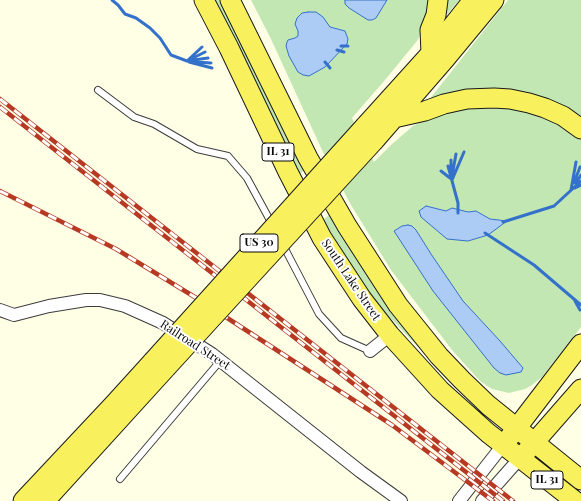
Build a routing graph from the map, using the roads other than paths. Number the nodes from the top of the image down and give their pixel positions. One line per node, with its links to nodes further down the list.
1 (204, 0): 14 (main road, South Lake Street / IL 31)
2 (230, 0): 20 (main road, South Lake Street / IL 31)
3 (438, 0): 6 (main road)
4 (473, 0): 6 (main road, US 30)
5 (494, 0): 8 (main road, US 30)
6 (431, 53): 10 (main road, US 30)
7 (98, 90): 11 (lane)
8 (394, 118): 9 (main road); 10 (main road, US 30)
9 (581, 129)
10 (370, 133): 18 (main road, US 30, bridge)
11 (276, 232)
12 (280, 239): 16 (lane)
13 (2, 313): 17 (street, Railroad Street)
14 (390, 335): 16 (street); 22 (main road, South Lake Street / IL 31)
15 (581, 344): 20 (main road)
16 (370, 351)
17 (221, 360): 24 (lane); 28 (street, Railroad Street)
18 (159, 364): 26 (main road, US 30); 27 (main road, US 30)
19 (581, 389): 21 (main road)
20 (516, 428): 21 (main road, South Lake Street / IL 31); 22 (main road)
21 (534, 443): 23 (main road); 25 (main road, South Lake Street / IL 31)
22 (503, 445): 23 (main road, South Lake Street / IL 31); 29 (street)
23 (520, 458): 30 (street); 31 (main road, South Lake Street / IL 31)
24 (120, 479)
25 (581, 480)
26 (23, 501)
27 (45, 501)
28 (401, 501)
29 (459, 501)
30 (482, 501)
31 (575, 501)

